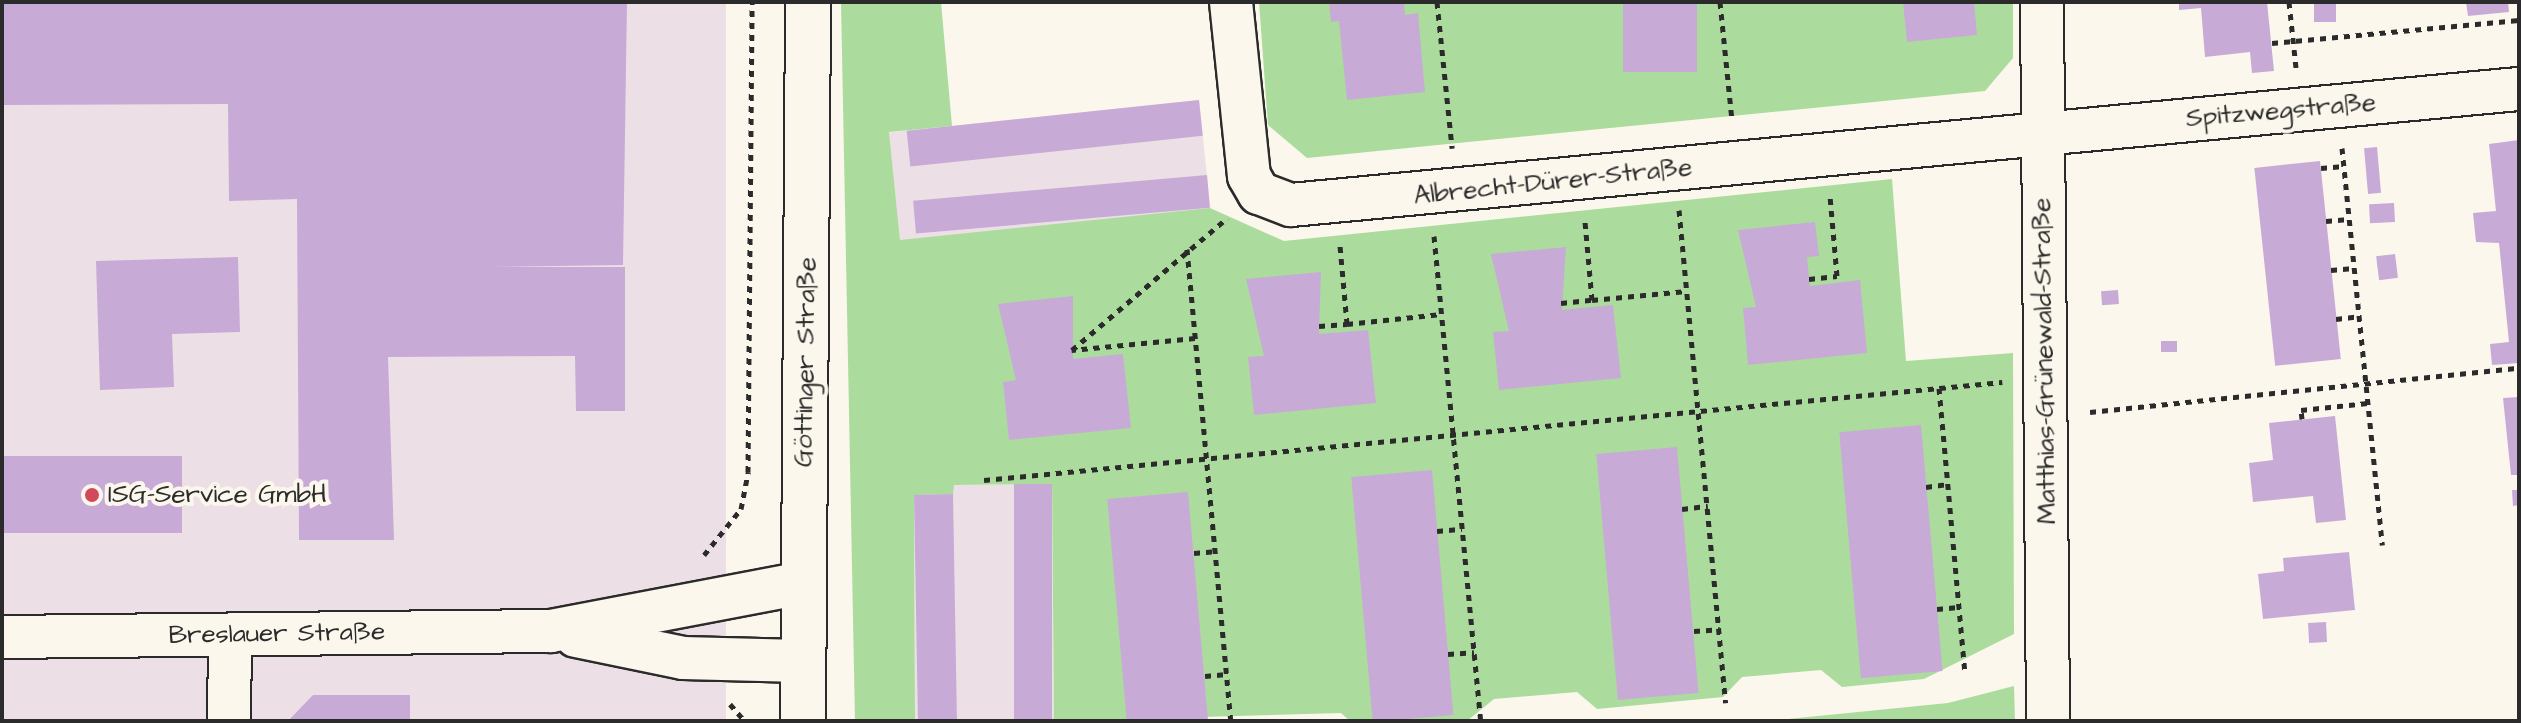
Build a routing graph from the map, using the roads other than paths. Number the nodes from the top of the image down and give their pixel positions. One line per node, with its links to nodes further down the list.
1 (808, 2): 6 (main road, Göttinger Straße)
2 (1231, 2): 5 (street, Albrecht-Dürer-Straße)
3 (2042, 2): 5 (street, Matthias-Grünewald-Straße)
4 (2519, 89): 5 (street, Spitzwegstraße)
5 (2043, 134): 13 (street, Matthias-Grünewald-Straße)
6 (802, 583): 7 (street, Breslauer Straße); 10 (main road, Göttinger Straße)
7 (551, 631): 8 (street, Breslauer Straße); 10 (street, Breslauer Straße)
8 (230, 635): 9 (street, Breslauer Straße); 11 (street)
9 (2, 637)
10 (801, 661): 12 (main road, Göttinger Straße)
11 (229, 721)
12 (803, 721)
13 (2048, 721)

